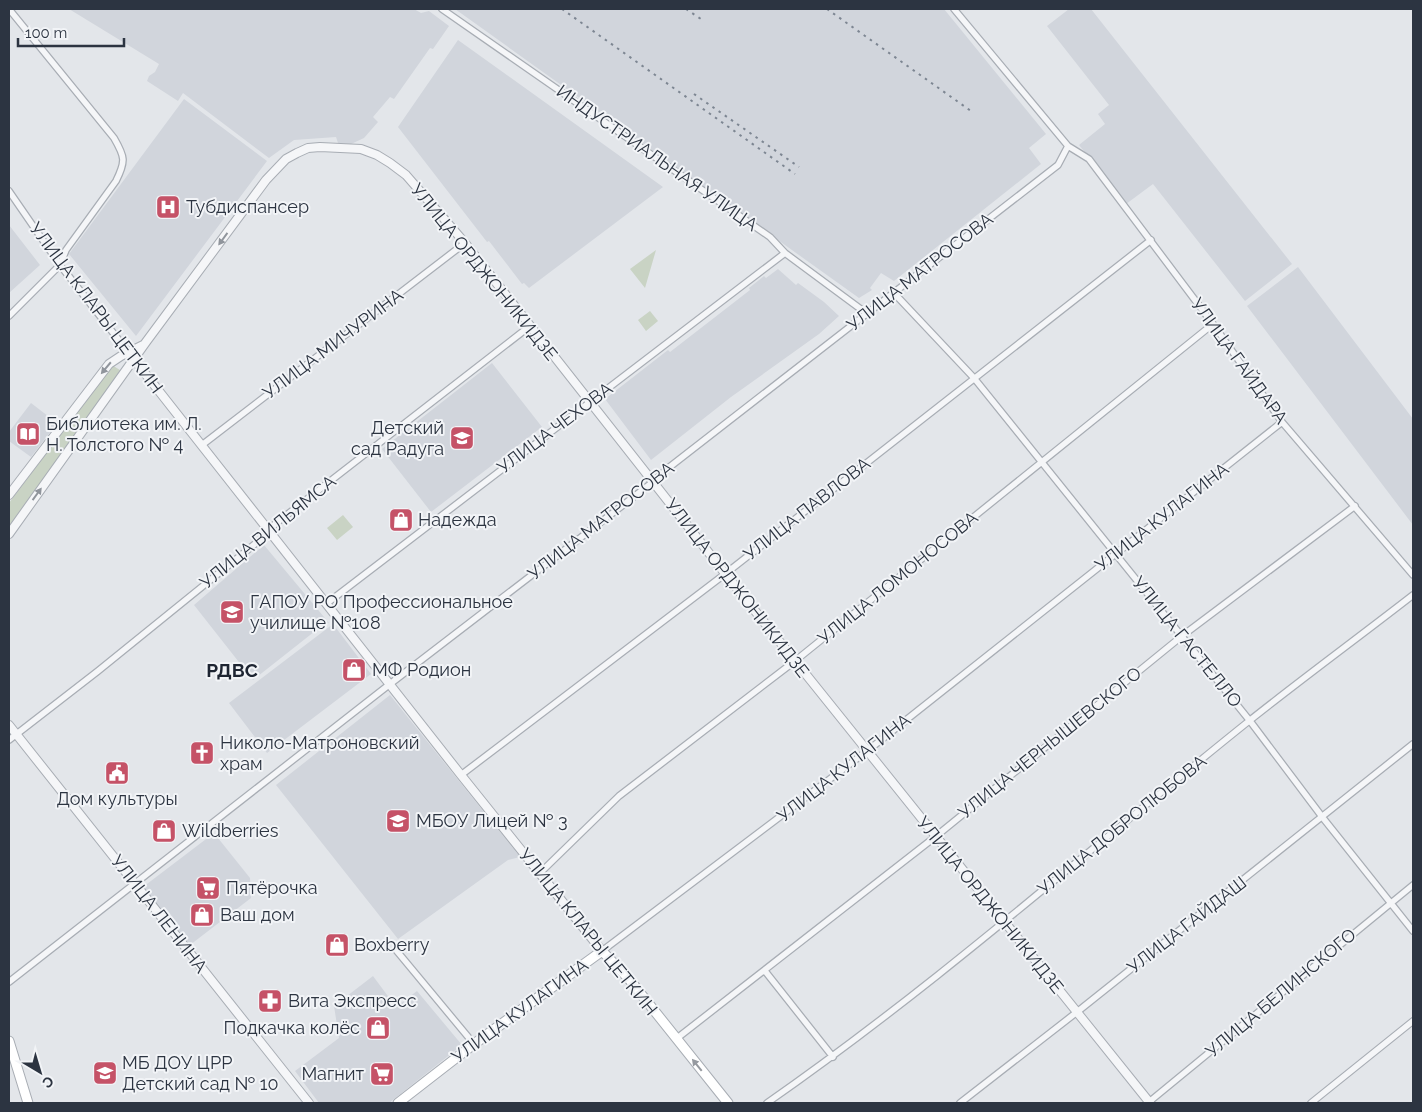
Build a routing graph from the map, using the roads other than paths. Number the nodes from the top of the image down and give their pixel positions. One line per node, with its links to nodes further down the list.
1 (9, 9): 9 (street)
2 (442, 9): 8 (street, ИНДУСТРИАЛЬНАЯ УЛИЦА)
3 (954, 9): 4 (street)
4 (1068, 146): 6 (street, УЛИЦА ГАЙДАРА); 10 (street, УЛИЦА МАТРОСОВА)
5 (9, 191): 9 (street, УЛИЦА КЛАРЫ ЦЕТКИН)
6 (1151, 240): 13 (street, УЛИЦА ГАЙДАРА); 18 (street, УЛИЦА ПАВЛОВА)
7 (465, 243): 14 (street, УЛИЦА ОРДЖОНИКИДЗЕ); 15 (street, УЛИЦА ОРДЖОНИКИДЗЕ, one-way to 15); 21 (street, УЛИЦА МИЧУРИНА)
8 (785, 253): 11 (street, ИНДУСТРИАЛЬНАЯ УЛИЦА); 19 (street, УЛИЦА ЧЕХОВА)
9 (60, 266): 12 (street); 16 (street, УЛИЦА КЛАРЫ ЦЕТКИН)
10 (893, 292): 11 (street, УЛИЦА МАТРОСОВА); 18 (street, УЛИЦА ГАСТЕЛЛО)
11 (866, 313): 23 (street, УЛИЦА МАТРОСОВА)
12 (9, 316)
13 (1213, 324): 20 (street, УЛИЦА ГАЙДАРА); 22 (street, УЛИЦА ЛОМОНОСОВА)
14 (530, 326): 19 (street, УЛИЦА ОРДЖОНИКИДЗЕ); 26 (street, УЛИЦА ВИЛЬЯМСА)
15 (146, 342): 16 (street); 17 (street, УЛИЦА ОРДЖОНИКИДЗЕ)
16 (129, 353): 17 (street, УЛИЦА КЛАРЫ ЦЕТКИН); 24 (street, one-way to 24)
17 (135, 360): 21 (street, УЛИЦА КЛАРЫ ЦЕТКИН); 27 (street, УЛИЦА ОРДЖОНИКИДЗЕ, one-way to 17)
18 (974, 378): 22 (street, УЛИЦА ГАСТЕЛЛО); 29 (street, УЛИЦА ПАВЛОВА)
19 (589, 402): 23 (street, УЛИЦА ОРДЖОНИКИДЗЕ); 32 (street, УЛИЦА ЧЕХОВА)
20 (1282, 422): 25 (street, УЛИЦА ГАЙДАРА); 28 (street, УЛИЦА КУЛАГИНА)
21 (202, 445): 26 (street, УЛИЦА КЛАРЫ ЦЕТКИН)
22 (1042, 462): 28 (street, УЛИЦА ГАСТЕЛЛО); 34 (street, УЛИЦА ЛОМОНОСОВА)
23 (653, 482): 29 (street, УЛИЦА ОРДЖОНИКИДЗЕ); 35 (street, УЛИЦА МАТРОСОВА)
24 (9, 495)
25 (1355, 506): 30 (street, УЛИЦА ГАЙДАРА); 33 (street, УЛИЦА ЧЕРНЫШЕВСКОГО)
26 (269, 530): 32 (street, УЛИЦА КЛАРЫ ЦЕТКИН); 38 (street, УЛИЦА ВИЛЬЯМСА)
27 (9, 534)
28 (1116, 553): 33 (street, УЛИЦА ГАСТЕЛЛО); 41 (street, УЛИЦА КУЛАГИНА)
29 (725, 574): 34 (street, УЛИЦА ОРДЖОНИКИДЗЕ); 42 (street, УЛИЦА ПАВЛОВА)
30 (1413, 576)
31 (1413, 595): 36 (street, УЛИЦА ДОБРОЛЮБОВА)
32 (326, 604): 35 (street, УЛИЦА КЛАРЫ ЦЕТКИН)
33 (1182, 636): 36 (street, УЛИЦА ГАСТЕЛЛО); 44 (street, УЛИЦА ЧЕРНЫШЕВСКОГО)
34 (795, 661): 41 (street, УЛИЦА ОРДЖОНИКИДЗЕ); 45 (street, УЛИЦА ЛОМОНОСОВА)
35 (390, 684): 42 (street, УЛИЦА КЛАРЫ ЦЕТКИН); 46 (street, УЛИЦА МАТРОСОВА)
36 (1250, 721): 43 (street, УЛИЦА ГАСТЕЛЛО); 49 (street, УЛИЦА ДОБРОЛЮБОВА)
37 (9, 725): 38 (street, УЛИЦА ЛЕНИНА)
38 (17, 734): 39 (street, УЛИЦА ВИЛЬЯМСА); 46 (street, УЛИЦА ЛЕНИНА)
39 (9, 740)
40 (1413, 744): 43 (street, УЛИЦА ГАЙДАШ)
41 (867, 751): 44 (street, УЛИЦА ОРДЖОНИКИДЗЕ); 52 (street, УЛИЦА КУЛАГИНА)
42 (461, 775): 45 (street, УЛИЦА КЛАРЫ ЦЕТКИН)
43 (1323, 818): 48 (street, УЛИЦА ГАСТЕЛЛО); 55 (street, УЛИЦА ГАЙДАШ)
44 (935, 837): 49 (street, УЛИЦА ОРДЖОНИКИДЗЕ); 53 (street, УЛИЦА ЧЕРНЫШЕВСКОГО)
45 (540, 874): 52 (street, УЛИЦА КЛАРЫ ЦЕТКИН)
46 (136, 884): 54 (street, УЛИЦА МАТРОСОВА); 63 (street, УЛИЦА ЛЕНИНА)
47 (1413, 885): 48 (street, УЛИЦА БЕЛИНСКОГО)
48 (1390, 902): 50 (street, УЛИЦА ГАСТЕЛЛО); 61 (street, УЛИЦА БЕЛИНСКОГО)
49 (1004, 921): 55 (street, УЛИЦА ОРДЖОНИКИДЗЕ); 60 (street, УЛИЦА ДОБРОЛЮБОВА)
50 (1413, 931)
51 (396, 950): 59 (street)
52 (602, 951): 57 (main road, УЛИЦА КЛАРЫ ЦЕТКИН); 59 (main road, УЛИЦА КУЛАГИНА)
53 (765, 971): 57 (street, УЛИЦА ЧЕРНЫШЕВСКОГО); 60 (street)
54 (9, 982)
55 (1077, 1012): 61 (street, УЛИЦА ОРДЖОНИКИДЗЕ); 67 (street, УЛИЦА ГАЙДАШ)
56 (1413, 1021): 68 (street)
57 (676, 1039): 65 (main road, УЛИЦА КЛАРЫ ЦЕТКИН, one-way to 57)
58 (9, 1041): 62 (main road)
59 (474, 1044): 64 (main road, УЛИЦА КУЛАГИНА)
60 (833, 1057): 66 (street, УЛИЦА ДОБРОЛЮБОВА)
61 (1149, 1102)
62 (28, 1103)
63 (309, 1103)
64 (398, 1103)
65 (728, 1103)
66 (767, 1103)
67 (960, 1103)
68 (1311, 1103)

